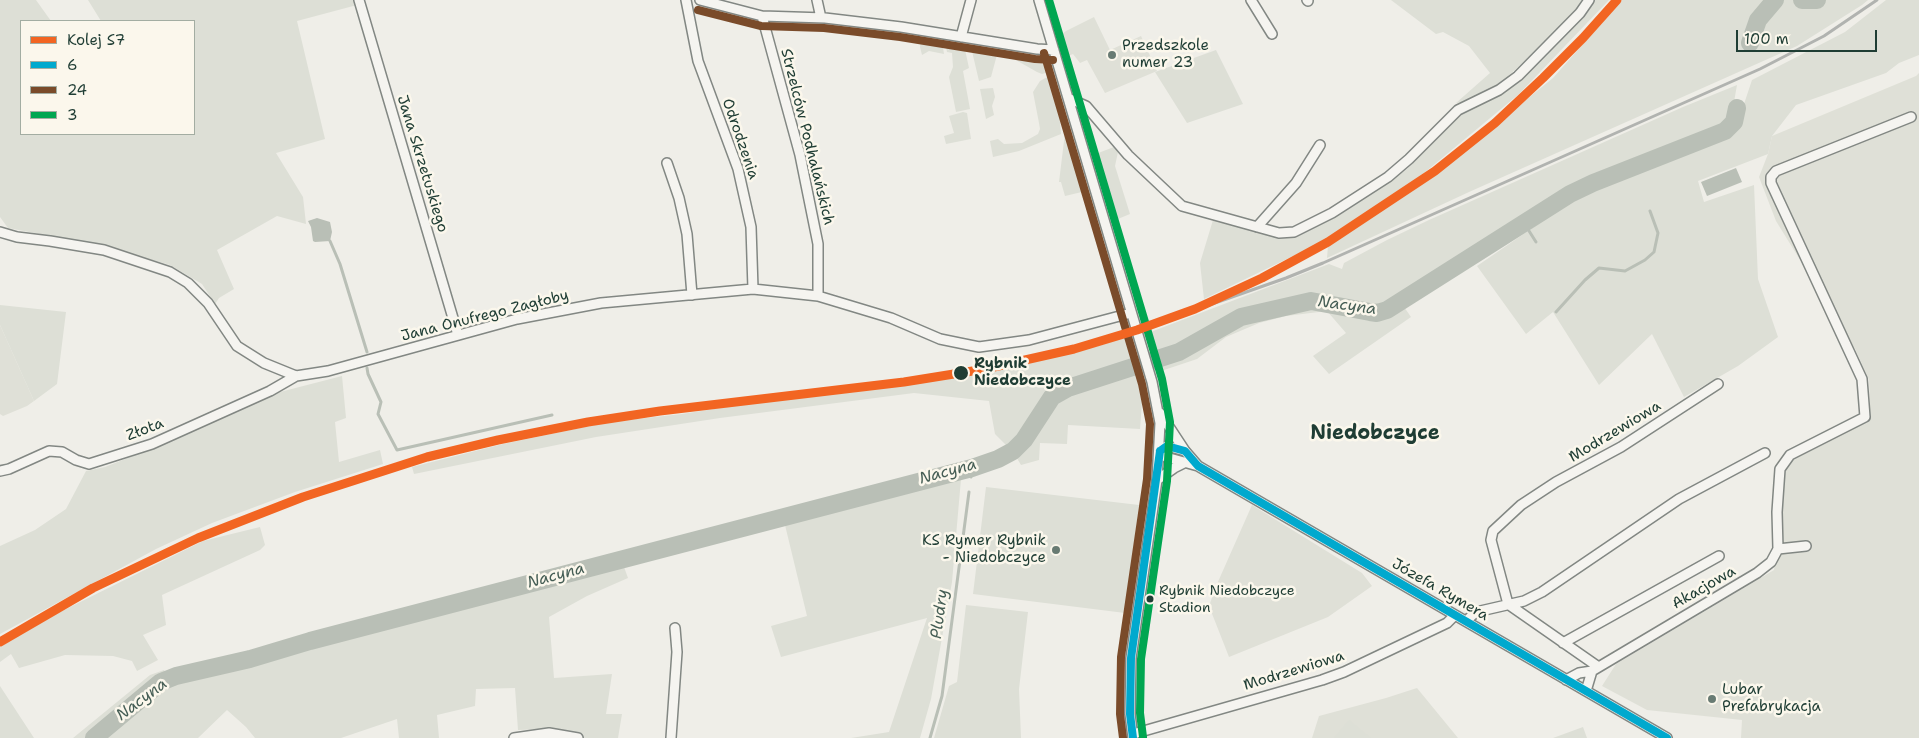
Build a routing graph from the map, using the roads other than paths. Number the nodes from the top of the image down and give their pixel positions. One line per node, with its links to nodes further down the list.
1 (359, 0): 24 (street, Jana Skrzetuskiego)
2 (686, 0): 20 (street, Odrodzenia)
3 (700, 0): 9 (street)
4 (817, 0): 10 (street)
5 (971, 0): 12 (street)
6 (1039, 0): 13 (street)
7 (1251, 0): 11 (street)
8 (1589, 0): 18 (street)
9 (762, 16): 10 (street); 22 (street, Strzelców Podhalańskich)
10 (821, 18): 12 (street)
11 (1272, 34)
12 (961, 37): 13 (street)
13 (1054, 50): 14 (street)
14 (1068, 98): 18 (street); 23 (street)
15 (1911, 117): 36 (street)
16 (1320, 145): 18 (street)
17 (667, 164): 21 (street)
18 (1257, 227)
19 (0, 232): 25 (street)
20 (753, 289): 21 (street, Jana Onufrego Zagłoby); 22 (street, Jana Onufrego Zagłoby)
21 (692, 295): 24 (street, Jana Onufrego Zagłoby)
22 (818, 296): 23 (street, Jana Onufrego Zagłoby)
23 (1131, 313): 27 (street)
24 (458, 335): 25 (street, Jana Onufrego Zagłoby)
25 (296, 376): 33 (street, Złota)
26 (1718, 384): 38 (street, Modrzewiowa)
27 (1158, 410): 28 (street); 29 (street)
28 (1160, 451): 29 (street); 31 (street); 34 (street)
29 (1185, 451): 32 (street)
30 (1765, 453): 38 (street)
31 (1184, 463): 32 (street); 34 (street)
32 (1198, 466): 39 (street, Józefa Rymera)
33 (0, 471)
34 (1157, 480): 47 (street)
35 (1806, 546): 36 (street)
36 (1778, 549): 43 (street, Akacjowa)
37 (1719, 556): 42 (street)
38 (1508, 604): 40 (street); 42 (street)
39 (1455, 615): 40 (street, Józefa Rymera); 47 (street, Modrzewiowa)
40 (1466, 621): 44 (street, Józefa Rymera)
41 (675, 628): 50 (street)
42 (1563, 643): 43 (street)
43 (1594, 669): 44 (street, Akacjowa); 45 (street)
44 (1566, 680): 45 (street, Józefa Rymera)
45 (1586, 691): 51 (street, Józefa Rymera)
46 (547, 736): 48 (street); 49 (street)
47 (1133, 736)
48 (514, 738)
49 (578, 738)
50 (671, 738)
51 (1667, 738)

